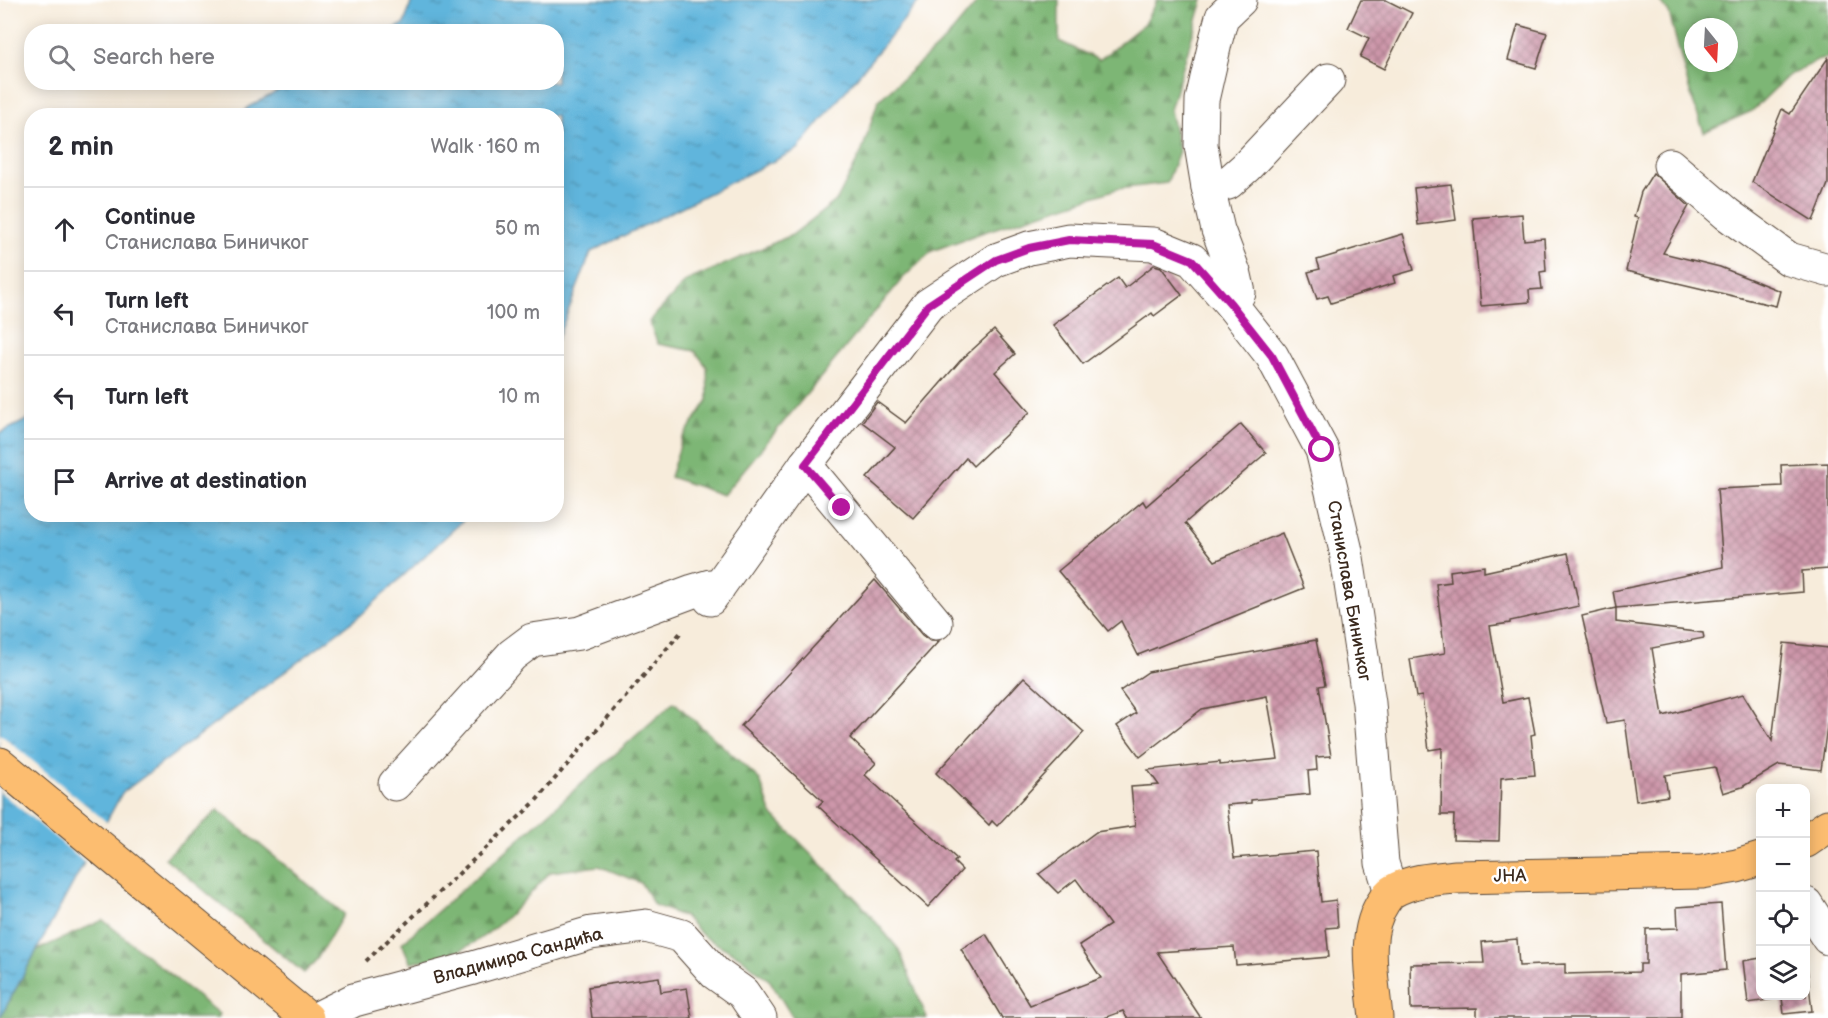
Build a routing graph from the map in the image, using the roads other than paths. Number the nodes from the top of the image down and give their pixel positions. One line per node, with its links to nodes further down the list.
1 (1240, 0): 4 (street)
2 (1328, 81): 4 (street)
3 (1670, 165): 5 (street)
4 (1208, 188): 6 (street)
5 (1828, 270)
6 (1231, 304): 7 (street, Станислава Биничког); 14 (street, Станислава Биничког)
7 (805, 465): 8 (street); 10 (street, Станислава Биничког)
8 (936, 623)
9 (0, 764): 17 (main road)
10 (395, 784)
11 (1828, 826): 12 (main road)
12 (1810, 838)
13 (1756, 860): 14 (main road, ЈНА)
14 (1391, 892): 20 (main road)
15 (1810, 910): 16 (street)
16 (1828, 938)
17 (307, 1018)
18 (318, 1018): 19 (street, Владимира Сандића)
19 (760, 1018)
20 (1376, 1018)

